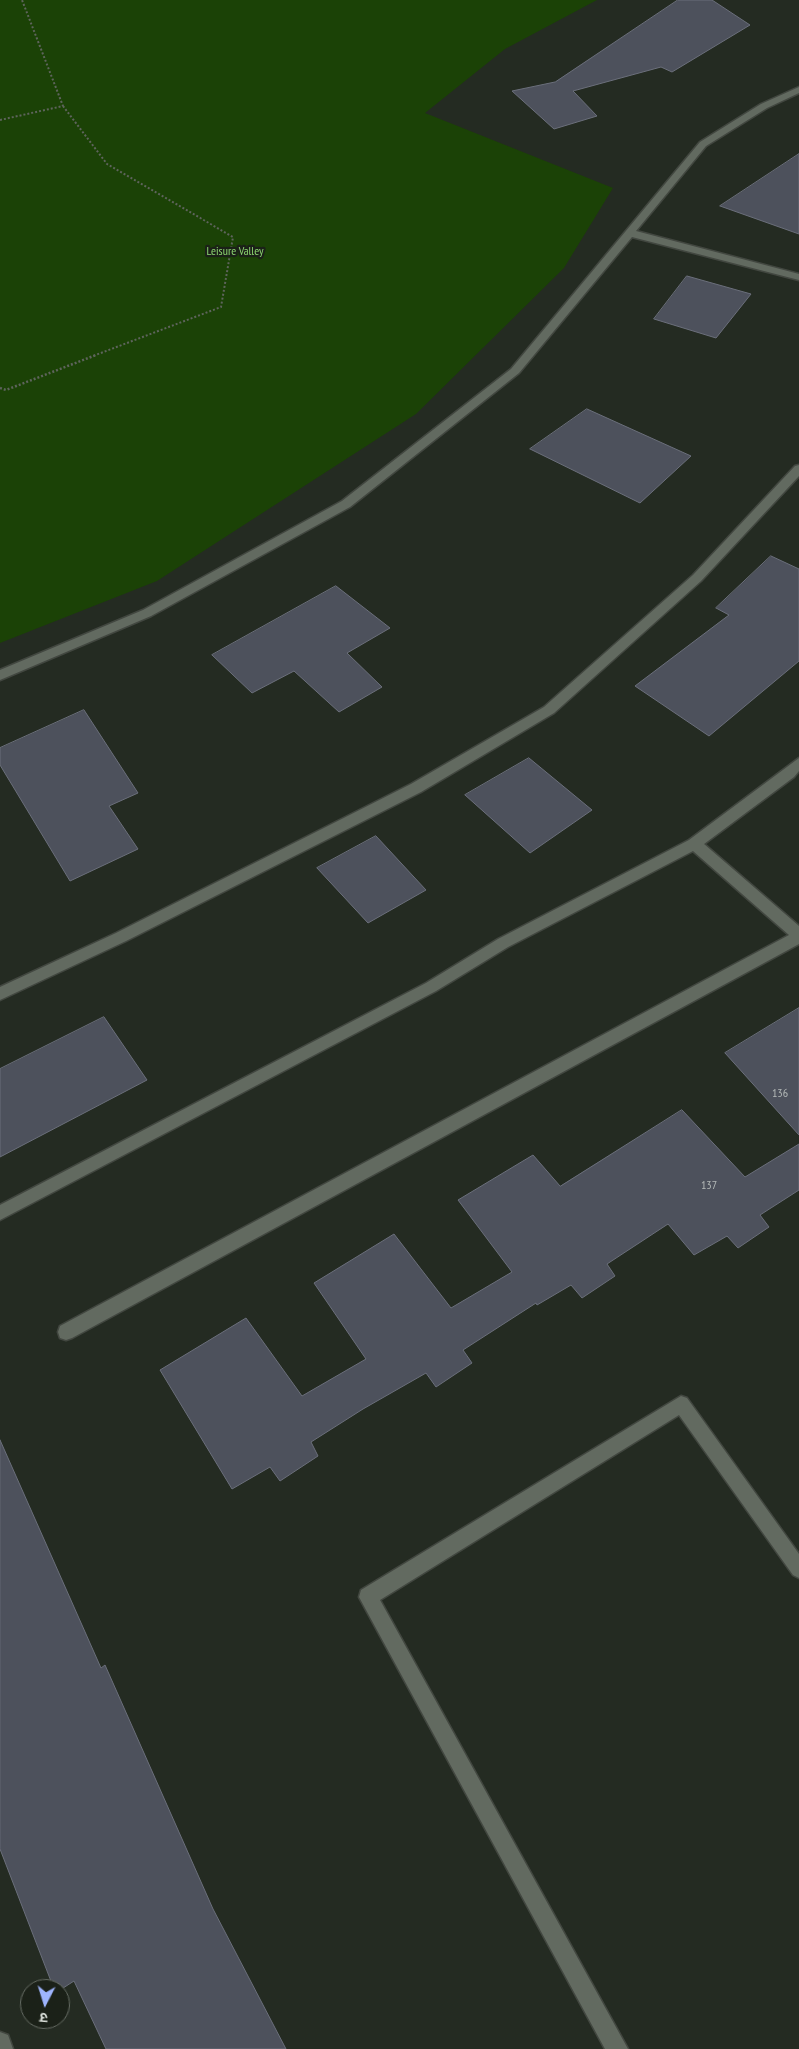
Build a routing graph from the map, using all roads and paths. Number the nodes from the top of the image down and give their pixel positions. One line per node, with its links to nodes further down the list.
1 (22, 0): 3 (path)
2 (799, 90): 5 (street)
3 (63, 106): 4 (path); 7 (path)
4 (0, 120)
5 (630, 233): 6 (street); 9 (street)
6 (799, 277)
7 (0, 388)
8 (799, 469): 13 (street)
9 (0, 675)
10 (799, 763): 11 (street)
11 (694, 844): 12 (street); 14 (street)
12 (799, 936): 15 (street)
13 (0, 994)
14 (0, 1213)
15 (66, 1332)
16 (799, 1570): 19 (street)
17 (0, 2043): 18 (street)
18 (2, 2049)
19 (617, 2049)

